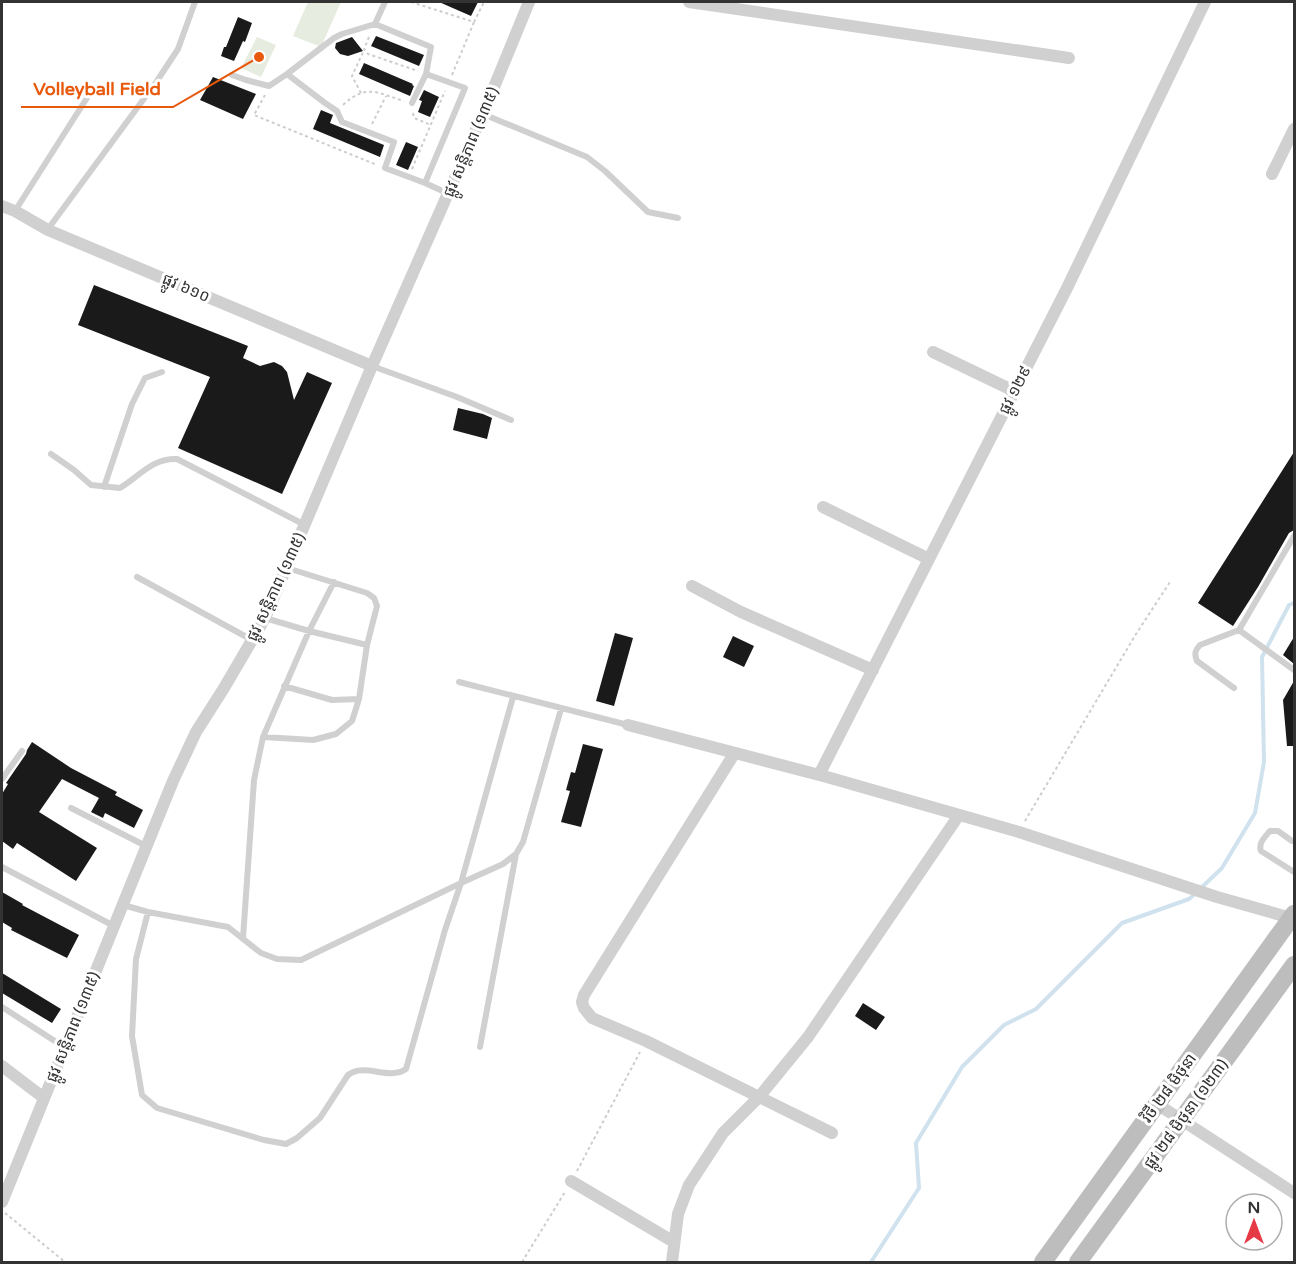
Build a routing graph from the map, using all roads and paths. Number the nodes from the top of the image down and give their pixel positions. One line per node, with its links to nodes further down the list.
1 (195, 2): 34 (lane)
2 (385, 2): 9 (lane)
3 (411, 2): 8 (path)
4 (484, 2): 8 (path)
5 (529, 2): 22 (street, ផ្លូវ សន្តិភាព (១៣៥))
6 (689, 2): 11 (street)
7 (1205, 2): 38 (street, ផ្លូវ ១២៩)
8 (474, 22): 15 (path)
9 (375, 24): 10 (path); 12 (lane); 13 (lane)
10 (364, 49): 13 (path); 18 (path)
11 (1069, 58)
12 (287, 74): 16 (lane); 21 (lane)
13 (426, 74): 15 (lane); 20 (lane)
14 (232, 75): 16 (lane)
15 (449, 82): 23 (path); 29 (lane)
16 (269, 86): 26 (path)
17 (92, 90): 32 (lane)
18 (361, 93): 19 (path); 21 (path)
19 (386, 96): 20 (path); 25 (path)
20 (412, 104): 23 (path)
21 (337, 111): 25 (lane)
22 (483, 114): 30 (street, ផ្លូវ សន្តិភាព (១៣៥)); 33 (lane)
23 (431, 125): 28 (path)
24 (1294, 129): 27 (street)
25 (368, 132): 26 (lane)
26 (386, 168): 28 (lane)
27 (1272, 174)
28 (408, 177): 29 (lane)
29 (425, 183): 30 (lane)
30 (449, 194): 36 (street, ផ្លូវ សន្តិភាព (១៣៥))
31 (2, 206): 32 (street, ផ្លូវ ៦១០)
32 (15, 211): 34 (street, ផ្លូវ ៦១០)
33 (678, 218)
34 (48, 230): 36 (street, ផ្លូវ ៦១០)
35 (933, 352): 38 (street)
36 (372, 366): 39 (lane); 43 (street, ផ្លូវ សន្តិភាព (១៣៥))
37 (162, 372): 41 (lane)
38 (1014, 391): 45 (street, ផ្លូវ ១២៩)
39 (511, 420)
40 (51, 454): 41 (lane)
41 (104, 487): 43 (lane)
42 (823, 507): 45 (street)
43 (305, 525): 46 (street, ផ្លូវ សន្តិភាព (១៣៥))
44 (1294, 536): 52 (lane)
45 (929, 559): 56 (street, ផ្លូវ ១២៩)
46 (287, 568): 48 (lane); 51 (street, ផ្លូវ សន្តិភាព (១៣៥))
47 (137, 577): 54 (lane)
48 (334, 582): 53 (lane); 55 (lane)
49 (1170, 582): 72 (path)
50 (692, 586): 56 (street)
51 (265, 618): 53 (lane); 54 (street, ផ្លូវ សន្តិភាព (១៣៥))
52 (1239, 630): 57 (lane); 60 (lane)
53 (309, 631): 55 (lane); 59 (lane)
54 (253, 640): 74 (street, ផ្លូវ សន្តិភាព (១៣៥))
55 (367, 645): 62 (lane)
56 (873, 670): 68 (street, ផ្លូវ ១២៩)
57 (1294, 670)
58 (459, 682): 61 (lane)
59 (284, 686): 62 (lane); 65 (lane)
60 (1234, 688)
61 (513, 697): 63 (lane); 78 (lane)
62 (359, 699): 65 (lane)
63 (561, 709): 64 (lane); 75 (lane)
64 (628, 725): 67 (street)
65 (263, 737): 83 (lane)
66 (22, 751): 69 (lane)
67 (734, 754): 68 (street); 86 (street)
68 (819, 775): 71 (street)
69 (2, 779)
70 (71, 808): 74 (lane)
71 (959, 815): 72 (street); 90 (street)
72 (1019, 832): 81 (street)
73 (1292, 841): 77 (lane)
74 (146, 846): 79 (street, ផ្លូវ សន្តិភាព (១៣៥))
75 (516, 854): 78 (lane); 88 (lane)
76 (2, 867): 82 (lane)
77 (1294, 870)
78 (461, 883): 80 (lane); 83 (lane)
79 (123, 905): 80 (lane); 82 (street, ផ្លូវ សន្តិភាព (១៣៥))
80 (148, 912): 83 (lane)
81 (1293, 917): 92 (main road, វិថី ២៨ មិថុនា)
82 (114, 926): 87 (street, ផ្លូវ សន្តិភាព (១៣៥))
83 (243, 938)
84 (1294, 965): 93 (main road, ផ្លូវ ២៨ មិថុនា (១២៣))
85 (2, 1007): 87 (lane)
86 (646, 1041): 90 (street); 95 (path)
87 (65, 1047): 91 (street, ផ្លូវ សន្តិភាព (១៣៥))
88 (480, 1047)
89 (2, 1066): 91 (street)
90 (759, 1097): 94 (street); 99 (street)
91 (44, 1098): 97 (street, ផ្លូវ សន្តិភាព (១៣៥))
92 (1157, 1104): 93 (street); 103 (main road, វិថី ២៨ មិថុនា)
93 (1182, 1119): 96 (street); 104 (main road, ផ្លូវ ២៨ មិថុនា (១២៣))
94 (832, 1133)
95 (571, 1181): 99 (street); 101 (path)
96 (1294, 1193)
97 (3, 1194)
98 (2, 1210): 100 (path)
99 (674, 1242): 102 (street)
100 (65, 1263)
101 (522, 1263)
102 (672, 1263)
103 (1043, 1263)
104 (1078, 1263)

